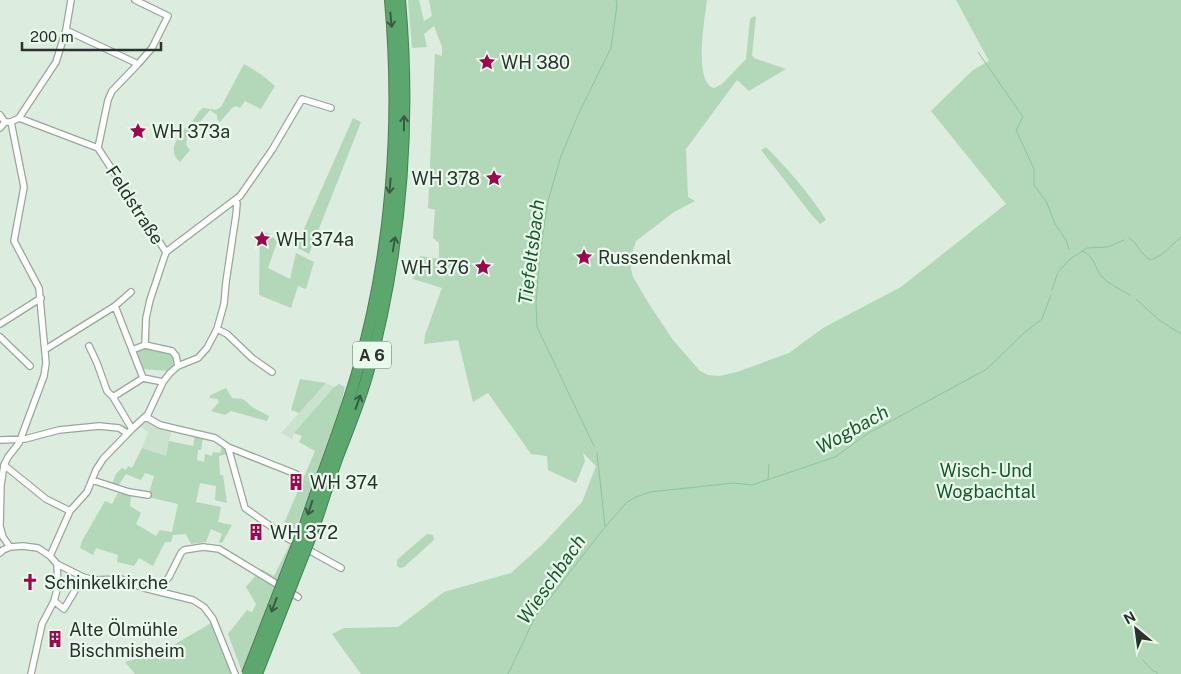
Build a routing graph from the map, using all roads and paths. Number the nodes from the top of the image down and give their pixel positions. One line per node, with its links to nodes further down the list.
1 (71, 0): 5 (street)
2 (135, 0): 7 (street)
3 (390, 0): 6 (highway, A 6, one-way to 6)
4 (400, 0): 6 (highway, A 6)
5 (66, 30): 7 (street); 10 (street)
6 (398, 41): 42 (highway, A 6)
7 (138, 64): 13 (street)
8 (331, 108): 14 (street)
9 (0, 115): 11 (street)
10 (19, 118): 11 (street); 13 (street, Feldstraße)
11 (8, 122): 12 (street); 17 (street)
12 (0, 128)
13 (98, 148): 15 (street, Feldstraße)
14 (235, 201): 15 (street); 20 (street)
15 (166, 252): 22 (street, Feldstraße)
16 (131, 292): 18 (street)
17 (40, 298): 19 (street); 24 (street)
18 (115, 306): 24 (street); 25 (street)
19 (0, 324)
20 (217, 329): 27 (street); 28 (street)
21 (0, 337): 26 (street)
22 (145, 345): 25 (street); 27 (street)
23 (89, 346): 31 (street)
24 (46, 349): 34 (street)
25 (132, 350): 29 (street)
26 (30, 366)
27 (178, 366): 30 (street)
28 (272, 372)
29 (143, 378): 30 (street); 31 (street)
30 (163, 382): 32 (street)
31 (113, 397): 33 (street)
32 (146, 417): 33 (street); 36 (street)
33 (130, 431): 34 (street); 39 (street)
34 (20, 439): 35 (street); 37 (street)
35 (0, 440)
36 (228, 447): 38 (street); 47 (street)
37 (4, 465): 41 (street); 43 (street)
38 (296, 474)
39 (92, 480): 40 (street); 41 (street)
40 (148, 495)
41 (70, 511): 45 (street)
42 (309, 529): 54 (highway, A 6, one-way to 54, bridge); 55 (highway, A 6, bridge)
43 (10, 547): 44 (street); 45 (street)
44 (0, 553)
45 (50, 556): 46 (street)
46 (57, 564): 48 (street); 51 (street)
47 (342, 568)
48 (83, 577): 49 (street); 51 (street)
49 (157, 591): 50 (street); 53 (street)
50 (298, 597)
51 (54, 601): 52 (street)
52 (30, 674)
53 (235, 674)
54 (247, 674)
55 (257, 674)

